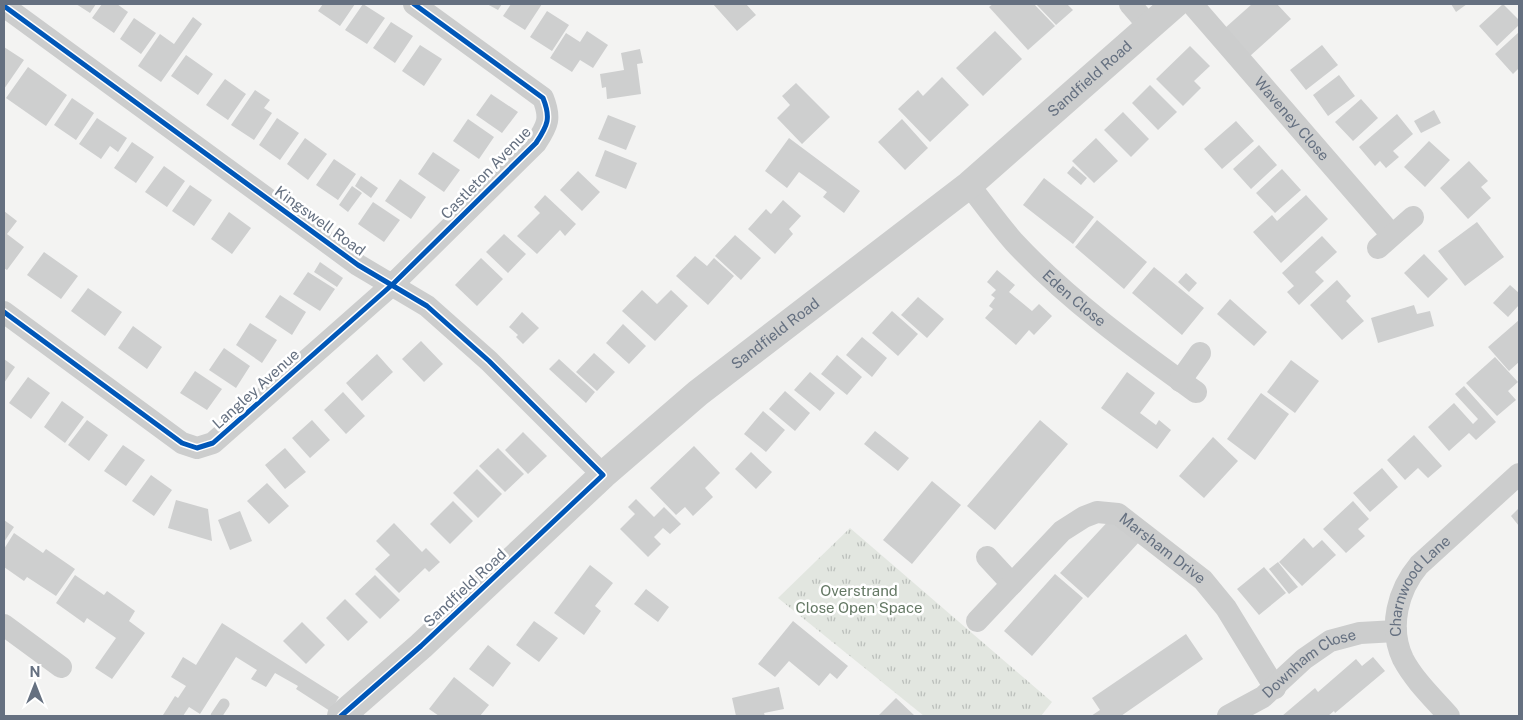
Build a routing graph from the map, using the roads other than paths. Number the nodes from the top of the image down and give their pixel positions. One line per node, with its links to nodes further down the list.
1 (414, 4): 9 (street, Castleton Avenue)
2 (1130, 4): 6 (street)
3 (1175, 4): 6 (street, Sandfield Road)
4 (1192, 4): 8 (street, Waveney Close)
5 (4, 6): 9 (street, Kingswell Road)
6 (1149, 26): 7 (street, Sandfield Road)
7 (969, 185): 11 (street, Eden Close); 13 (street, Sandfield Road)
8 (1413, 217)
9 (393, 284): 10 (street, Langley Avenue); 13 (street, Kingswell Road)
10 (4, 312)
11 (1200, 353)
12 (1519, 474): 18 (street, Charnwood Lane)
13 (603, 475): 23 (street, Sandfield Road)
14 (987, 557): 15 (street)
15 (1012, 584): 16 (street, Marsham Drive); 20 (street, Marsham Drive)
16 (977, 620)
17 (4, 625): 19 (street)
18 (1396, 631): 20 (street, Downham Close); 25 (street, Charnwood Lane)
19 (61, 667)
20 (1275, 688): 24 (street, Downham Close)
21 (224, 704): 22 (lane)
22 (216, 716)
23 (341, 716)
24 (1228, 716)
25 (1448, 716)

